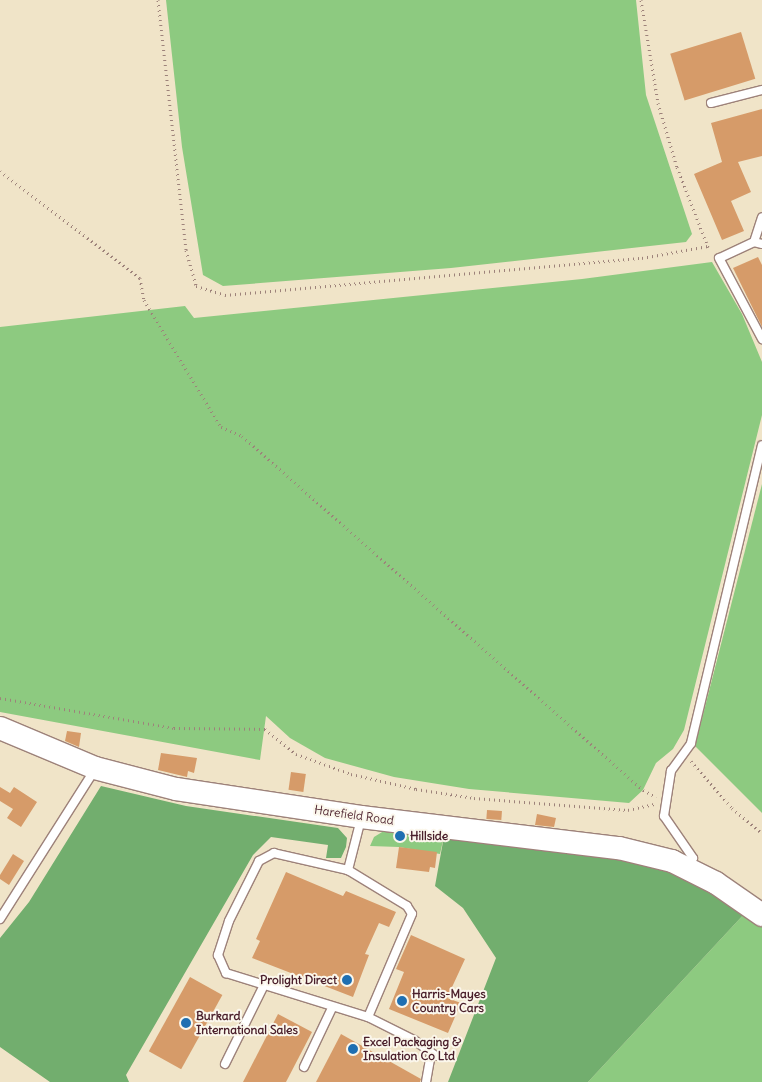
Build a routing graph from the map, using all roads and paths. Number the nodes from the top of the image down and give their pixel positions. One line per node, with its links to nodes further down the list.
1 (158, 0): 8 (path)
2 (641, 0): 8 (path)
3 (762, 90): 4 (lane)
4 (711, 103)
5 (0, 171): 16 (path)
6 (762, 217): 7 (lane)
7 (758, 243): 9 (lane)
8 (708, 246): 9 (path)
9 (719, 258): 10 (lane)
10 (762, 339)
11 (762, 445): 14 (lane)
12 (0, 698): 16 (path)
13 (0, 728): 15 (street, Harefield Road)
14 (684, 752): 16 (lane); 18 (path)
15 (95, 768): 17 (street, Harefield Road); 22 (lane)
16 (666, 802): 19 (lane)
17 (361, 817): 19 (street, Harefield Road); 20 (lane)
18 (762, 832)
19 (687, 869): 21 (street, Harefield Road)
20 (348, 870): 23 (lane); 25 (lane)
21 (762, 915)
22 (0, 919)
23 (264, 985): 24 (lane); 26 (lane)
24 (332, 1008): 25 (lane); 27 (lane)
25 (368, 1017): 28 (lane)
26 (225, 1064)
27 (304, 1067)
28 (426, 1082)

